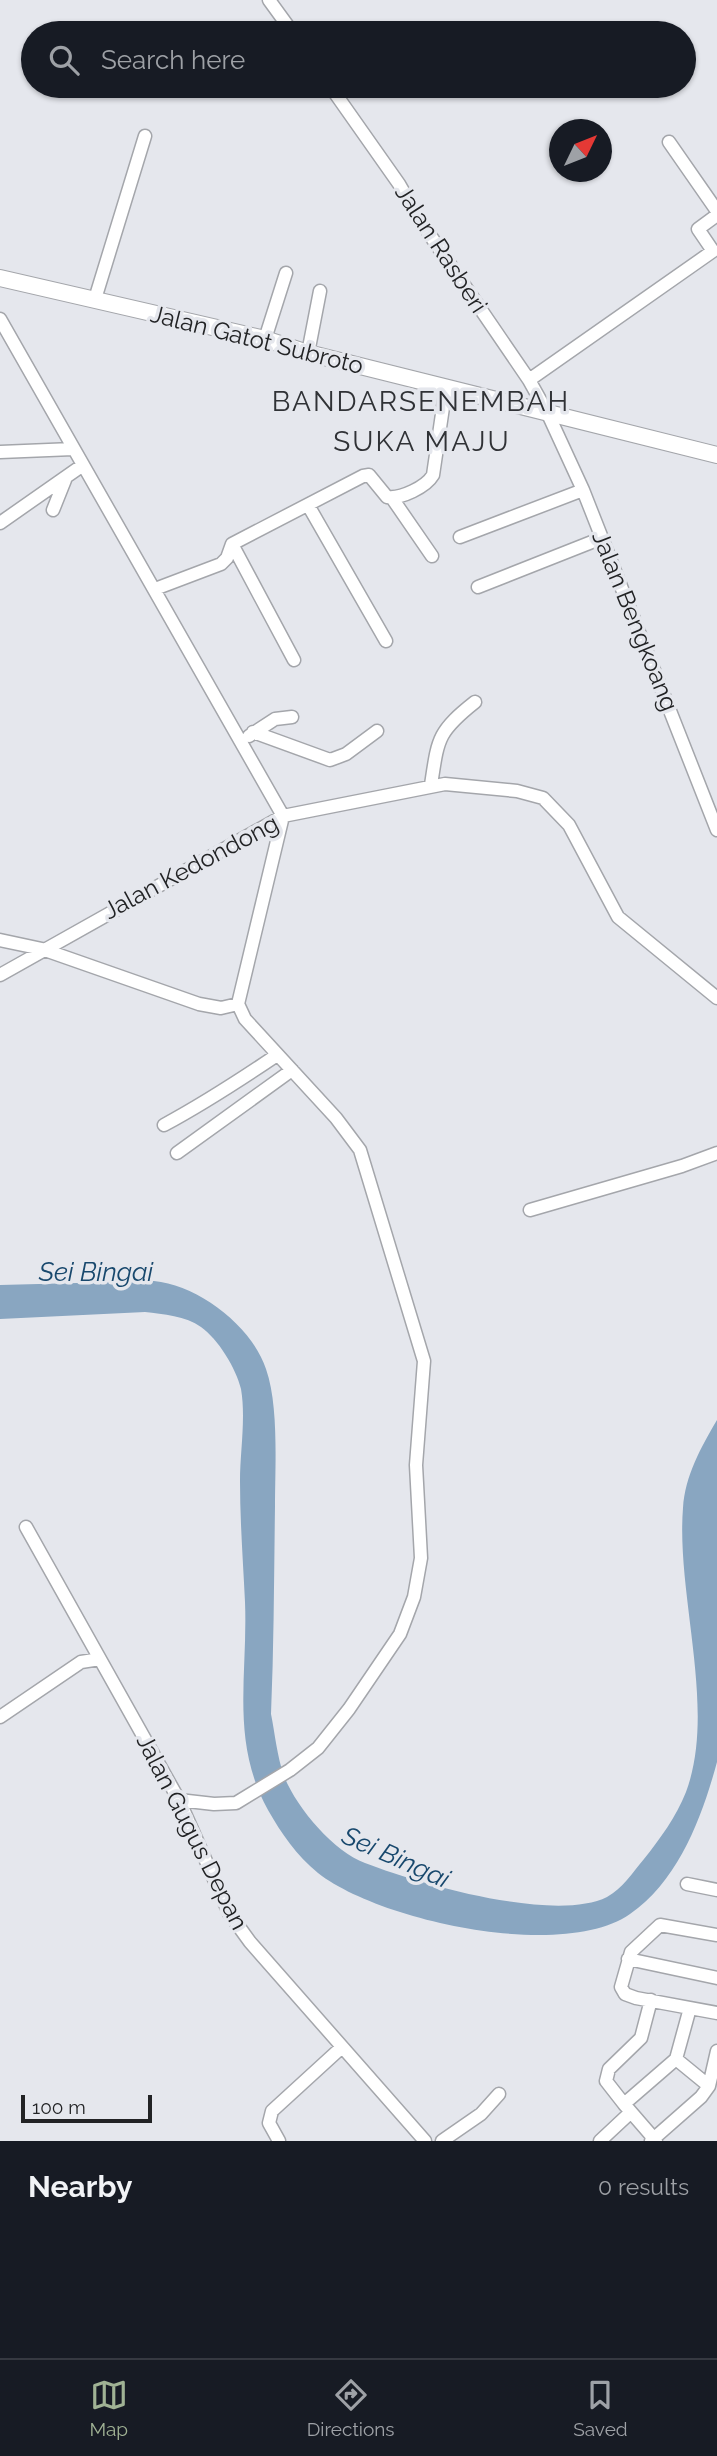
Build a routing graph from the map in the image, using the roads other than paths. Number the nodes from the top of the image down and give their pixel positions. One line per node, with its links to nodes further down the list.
1 (269, 0): 2 (street)
2 (284, 21)
3 (338, 98): 14 (street, Jalan Rasberi)
4 (145, 136): 10 (street)
5 (669, 142): 6 (street)
6 (717, 213): 14 (street)
7 (286, 273): 12 (street)
8 (0, 278): 10 (main road, Jalan Gatot Subroto)
9 (320, 291): 13 (street)
10 (94, 299): 12 (main road, Jalan Gatot Subroto)
11 (0, 319): 17 (street)
12 (265, 339): 13 (main road, Jalan Gatot Subroto)
13 (307, 352): 15 (main road, Jalan Gatot Subroto)
14 (529, 380): 16 (street, Jalan Rasberi)
15 (446, 387): 16 (main road, Jalan Gatot Subroto); 23 (street)
16 (548, 414): 19 (main road, Jalan Gatot Subroto); 22 (street, Jalan Bengkoang)
17 (73, 449): 18 (street); 20 (street)
18 (0, 452)
19 (717, 455)
20 (83, 466): 21 (street); 32 (street)
21 (65, 481): 25 (street); 26 (street)
22 (583, 490): 27 (street); 28 (street, Jalan Bengkoang)
23 (392, 498): 24 (street); 30 (street)
24 (308, 505): 29 (street); 33 (street)
25 (53, 510)
26 (0, 523)
27 (460, 537)
28 (602, 538): 31 (street); 42 (street, Jalan Bengkoang)
29 (232, 544): 32 (street); 34 (street)
30 (432, 556)
31 (478, 587)
32 (155, 589): 39 (street)
33 (386, 641)
34 (294, 660)
35 (475, 702): 40 (street)
36 (292, 717): 38 (street)
37 (377, 731): 38 (street)
38 (253, 733): 39 (street)
39 (240, 742): 41 (street)
40 (431, 785): 41 (street, Jalan Kedondong); 46 (street, Jalan Kedondong)
41 (283, 816): 44 (street, Jalan Kedondong); 47 (street)
42 (717, 831)
43 (0, 940): 44 (street)
44 (42, 949): 45 (street, Jalan Kedondong); 47 (street)
45 (0, 975)
46 (717, 998)
47 (238, 1004): 48 (street)
48 (277, 1055): 49 (street); 50 (street)
49 (292, 1070): 51 (street); 57 (street)
50 (164, 1125)
51 (177, 1153)
52 (717, 1153): 53 (street)
53 (530, 1210)
54 (26, 1527): 55 (street, Jalan Gugus Depan)
55 (100, 1659): 56 (street); 57 (street, Jalan Gugus Depan)
56 (0, 1717)
57 (179, 1800): 66 (street, Jalan Gugus Depan)
58 (687, 1884): 59 (street)
59 (716, 1886)
60 (717, 1935): 61 (street)
61 (628, 1959): 62 (street); 63 (street)
62 (717, 1978)
63 (651, 2000): 64 (street); 71 (street)
64 (690, 2008): 65 (street); 68 (street)
65 (717, 2013)
66 (342, 2047): 73 (street); 74 (street, Jalan Gugus Depan)
67 (717, 2051): 69 (street)
68 (676, 2059): 69 (street); 71 (street)
69 (709, 2086): 72 (street)
70 (499, 2094): 75 (street)
71 (627, 2108): 72 (street); 76 (street)
72 (653, 2140)
73 (279, 2141)
74 (425, 2141)
75 (442, 2141)
76 (600, 2141)

